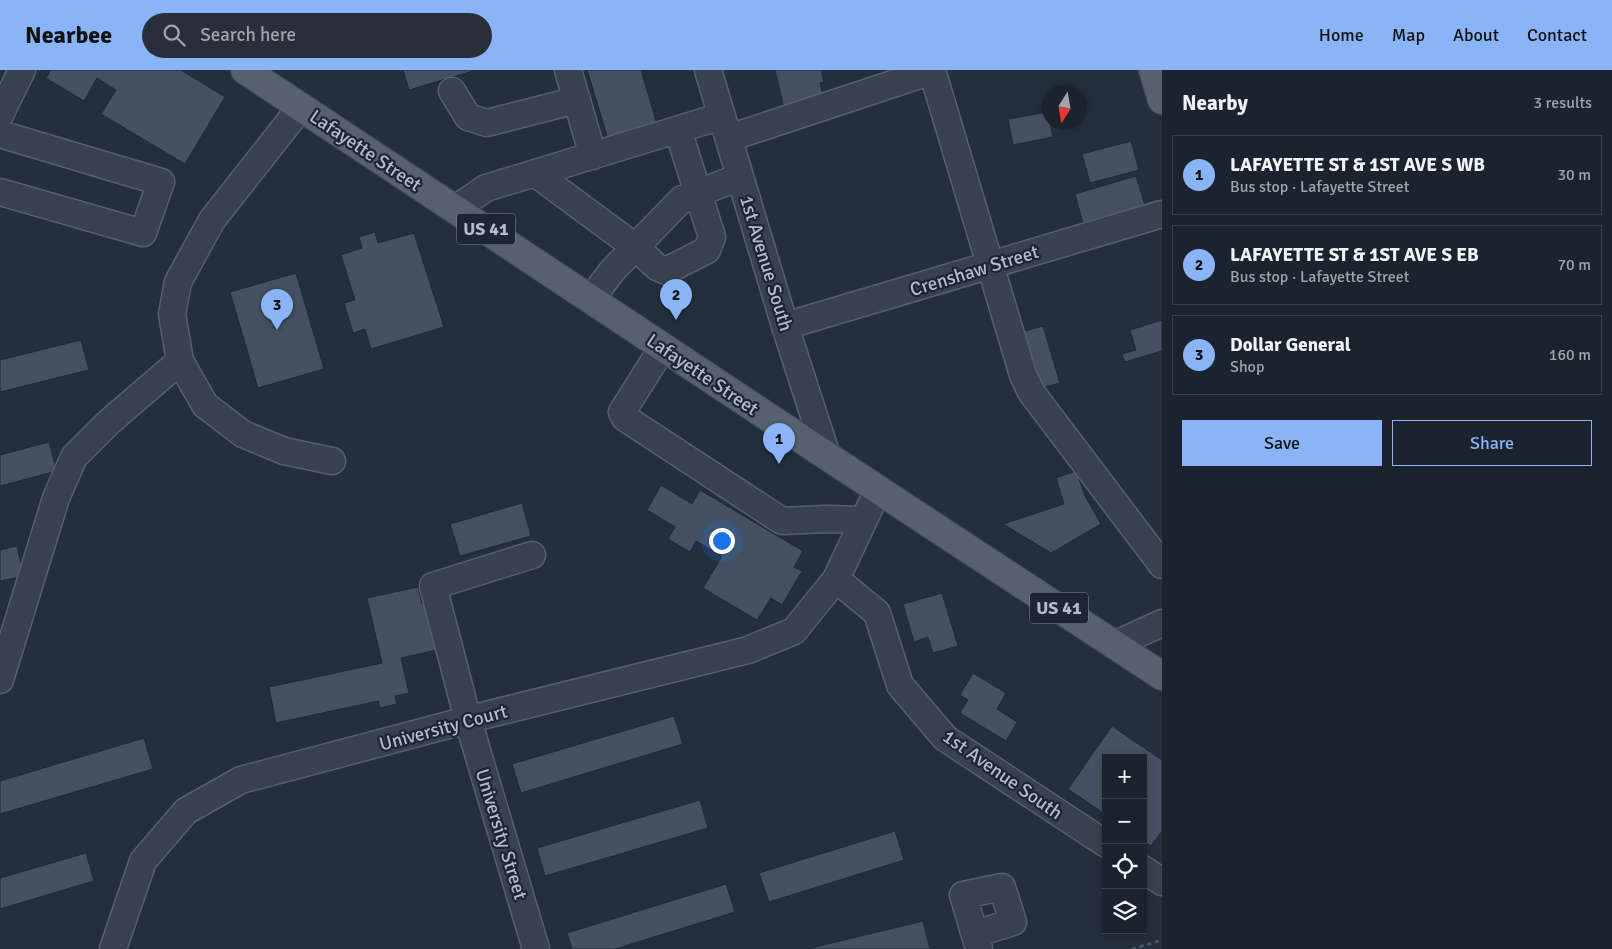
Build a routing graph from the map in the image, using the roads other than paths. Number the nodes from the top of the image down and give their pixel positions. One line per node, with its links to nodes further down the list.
1 (22, 70): 12 (street)
2 (246, 70): 11 (main road, Lafayette Street / US 41)
3 (568, 70): 9 (street)
4 (708, 70): 13 (street, 1st Avenue South)
5 (932, 70): 7 (street); 24 (street)
6 (1153, 70): 10 (main road)
7 (877, 79): 13 (street)
8 (452, 91): 9 (street)
9 (577, 100): 16 (street)
10 (1162, 100)
11 (301, 107): 21 (main road, Lafayette Street / US 41); 28 (street)
12 (0, 115)
13 (726, 127): 14 (street); 18 (street, 1st Avenue South)
14 (678, 130): 16 (street); 20 (street)
15 (0, 134): 19 (street)
16 (593, 156): 17 (street)
17 (535, 173): 21 (street); 23 (street)
18 (740, 177): 20 (street); 26 (street, 1st Avenue South)
19 (0, 192)
20 (697, 193): 23 (street); 23 (street)
21 (455, 209): 25 (main road, Lafayette Street / US 41)
22 (1162, 214): 24 (street, Crenshaw Street)
23 (636, 246): 25 (street)
24 (989, 265): 26 (street, Crenshaw Street); 34 (street)
25 (591, 299): 27 (main road, Lafayette Street / US 41)
26 (785, 326): 29 (street, 1st Avenue South)
27 (663, 347): 29 (main road, Lafayette Street / US 41); 32 (street)
28 (180, 361): 30 (street); 39 (street)
29 (826, 456): 31 (main road, Lafayette Street / US 41)
30 (332, 460)
31 (878, 490): 32 (street); 37 (main road, Lafayette Street / US 41)
32 (864, 520): 35 (street)
33 (532, 555): 40 (street, University Street)
34 (1162, 565)
35 (836, 579): 40 (street, University Court); 41 (street, 1st Avenue South)
36 (1162, 623): 37 (street)
37 (1114, 645): 38 (main road, Lafayette Street / US 41)
38 (1162, 676)
39 (0, 680)
40 (468, 720): 45 (street, University Court); 46 (street, University Street)
41 (1102, 841)
42 (1147, 872): 43 (street)
43 (1162, 882)
44 (977, 942): 44 (street)
45 (114, 949)
46 (536, 949)

